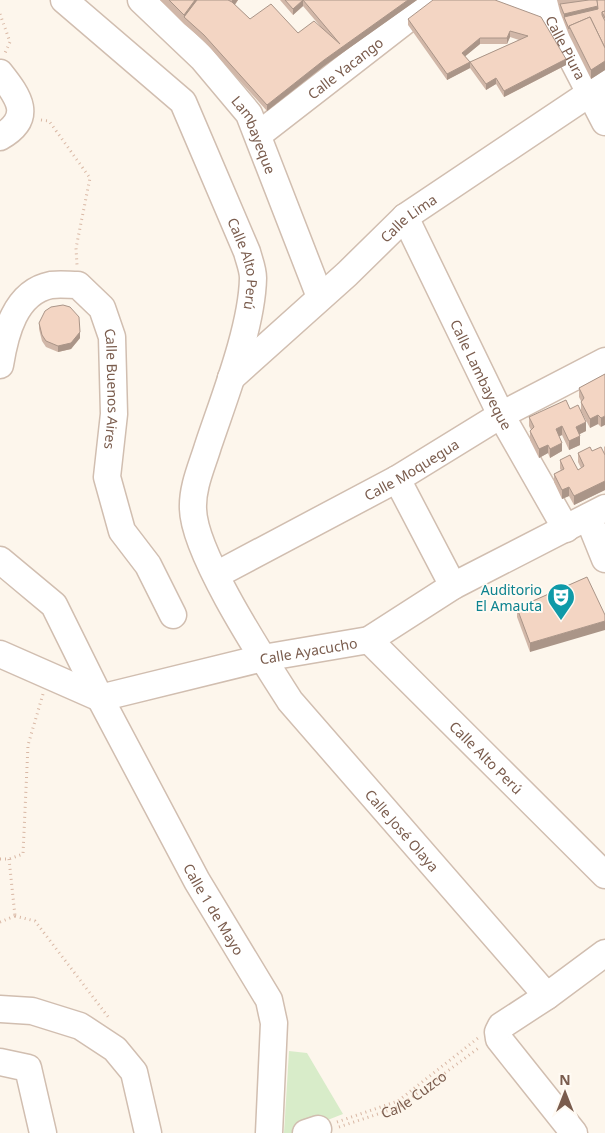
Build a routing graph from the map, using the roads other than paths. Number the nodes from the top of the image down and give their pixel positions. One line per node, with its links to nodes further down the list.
1 (64, 0): 15 (street, Calle Alto Perú)
2 (141, 0): 9 (street, Lambayeque)
3 (432, 0): 9 (street, Calle Yacango)
4 (496, 0): 5 (street)
5 (549, 11): 7 (street, Calle Piura)
6 (9, 87): 10 (street)
7 (598, 88): 8 (street, Calle Piura); 11 (street, Calle Lima)
8 (605, 122)
9 (258, 135): 12 (street, Lambayeque)
10 (0, 137)
11 (405, 217): 12 (street, Calle Lima); 16 (street, Calle Lambayeque)
12 (320, 297): 15 (street, Calle Lima)
13 (605, 361): 16 (street, Calle Moquegua)
14 (0, 365): 23 (street, Calle Buenos Aires)
15 (231, 378): 21 (street, Calle Alto Perú)
16 (501, 416): 17 (street, Calle Moquegua); 18 (street, Calle Lambayeque)
17 (397, 479): 21 (street, Calle Moquegua); 22 (street)
18 (586, 518): 19 (street, Calle Lambayeque); 22 (street, Calle Ayacucho)
19 (605, 559)
20 (0, 560): 27 (street, Calle 1 de Mayo)
21 (216, 575): 26 (street, Calle Alto Perú)
22 (454, 586): 24 (street, Calle Ayacucho)
23 (173, 615)
24 (369, 640): 26 (street, Calle Ayacucho); 28 (street, Calle Alto Perú)
25 (0, 654): 27 (street)
26 (263, 658): 27 (street, Calle Ayacucho); 30 (street, Calle José Olaya)
27 (100, 698): 35 (street, Calle 1 de Mayo)
28 (605, 875)
29 (605, 953): 30 (street)
30 (548, 996): 36 (street)
31 (0, 1009): 34 (street)
32 (0, 1062): 33 (street)
33 (43, 1133)
34 (148, 1133)
35 (269, 1133)
36 (574, 1133)

